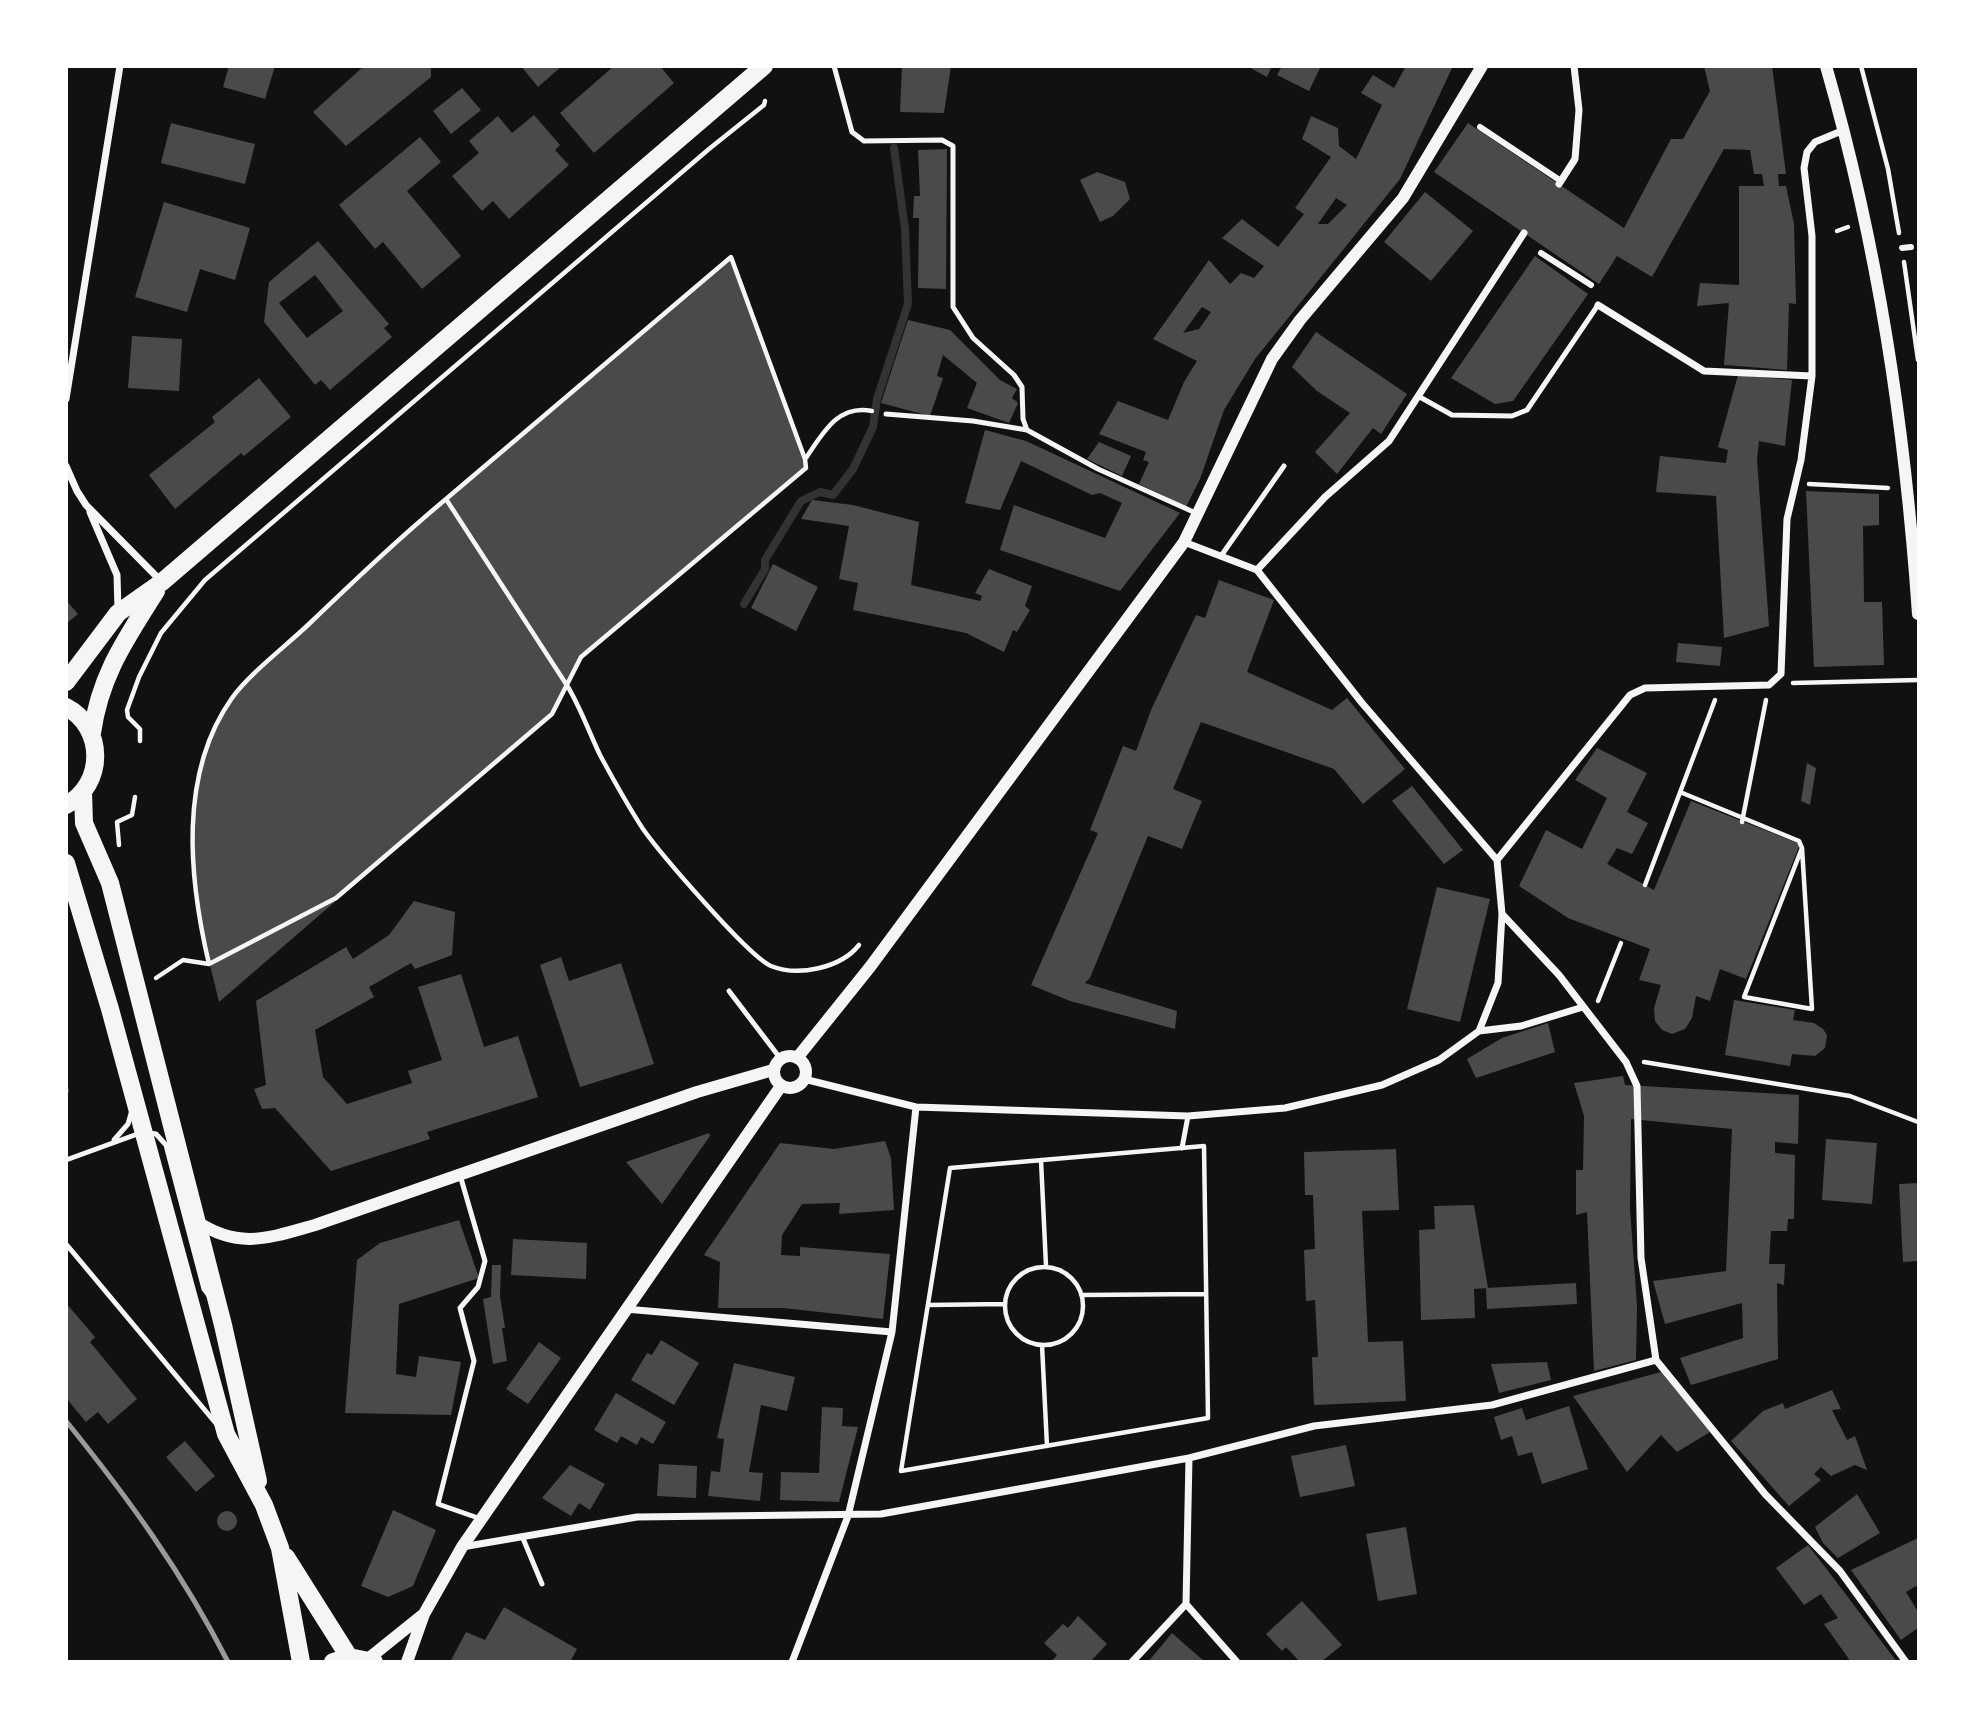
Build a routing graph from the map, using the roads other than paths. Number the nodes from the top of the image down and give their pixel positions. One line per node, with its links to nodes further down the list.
1 (120, 66): 18 (street)
2 (764, 66): 28 (main road)
3 (834, 66): 20 (lane)
4 (1482, 66): 24 (street)
5 (1574, 66): 9 (street)
6 (1826, 66): 8 (street)
7 (1480, 127): 9 (street)
8 (1844, 130): 16 (street); 30 (street)
9 (1560, 182)
10 (1524, 233): 17 (street)
11 (1911, 247): 12 (street)
12 (1902, 248)
13 (1541, 253): 14 (street)
14 (1591, 285)
15 (1598, 305): 16 (street); 17 (lane)
16 (1812, 376): 36 (street)
17 (1418, 396): 27 (street)
18 (66, 399)
19 (886, 414): 20 (lane)
20 (1027, 430): 24 (lane)
21 (66, 466): 23 (street)
22 (1284, 466): 26 (lane)
23 (86, 505): 28 (street); 29 (street)
24 (1198, 514): 25 (street)
25 (1184, 542): 26 (street); 43 (street)
26 (1221, 556): 27 (street)
27 (1257, 570): 36 (street)
28 (162, 582): 29 (main road); 33 (main road)
29 (118, 613): 31 (main road)
30 (1919, 614)
31 (66, 682)
32 (66, 708): 33 (main road)
33 (92, 733): 34 (main road)
34 (83, 792): 35 (main road); 55 (main road)
35 (66, 805)
36 (1497, 860): 38 (street)
37 (66, 863): 47 (main road)
38 (1502, 914): 40 (street); 41 (street)
39 (729, 991): 42 (lane)
40 (1583, 1007): 41 (street); 60 (street)
41 (1479, 1031): 49 (street)
42 (780, 1058): 43 (street); 44 (street)
43 (797, 1058): 45 (street)
44 (773, 1070): 46 (street); 54 (street)
45 (804, 1079): 46 (street); 48 (street)
46 (781, 1086): 58 (street)
47 (135, 1100): 50 (main road); 51 (lane)
48 (916, 1107): 49 (street); 59 (street)
49 (1188, 1116): 52 (lane)
50 (144, 1132): 51 (lane); 57 (lane); 61 (main road)
51 (111, 1143): 53 (lane)
52 (1182, 1148)
53 (66, 1160)
54 (460, 1175): 55 (street); 65 (lane)
55 (196, 1221): 57 (main road)
56 (66, 1244): 61 (lane)
57 (218, 1304): 63 (main road)
58 (625, 1309): 59 (street); 65 (street)
59 (892, 1332): 64 (street)
60 (1656, 1360): 62 (street); 79 (street)
61 (226, 1434): 63 (main road)
62 (1189, 1458): 64 (street); 70 (street)
63 (264, 1504): 68 (main road)
64 (848, 1516): 66 (street); 76 (street)
65 (481, 1519): 67 (street)
66 (522, 1536): 67 (street); 69 (lane)
67 (462, 1547): 71 (street)
68 (280, 1548): 72 (main road); 74 (main road)
69 (542, 1584)
70 (1186, 1604): 77 (street); 78 (street)
71 (424, 1614): 73 (street); 75 (street)
72 (341, 1659): 73 (main road)
73 (371, 1660)
74 (301, 1661)
75 (407, 1661)
76 (792, 1661)
77 (1132, 1661)
78 (1237, 1661)
79 (1906, 1661)

